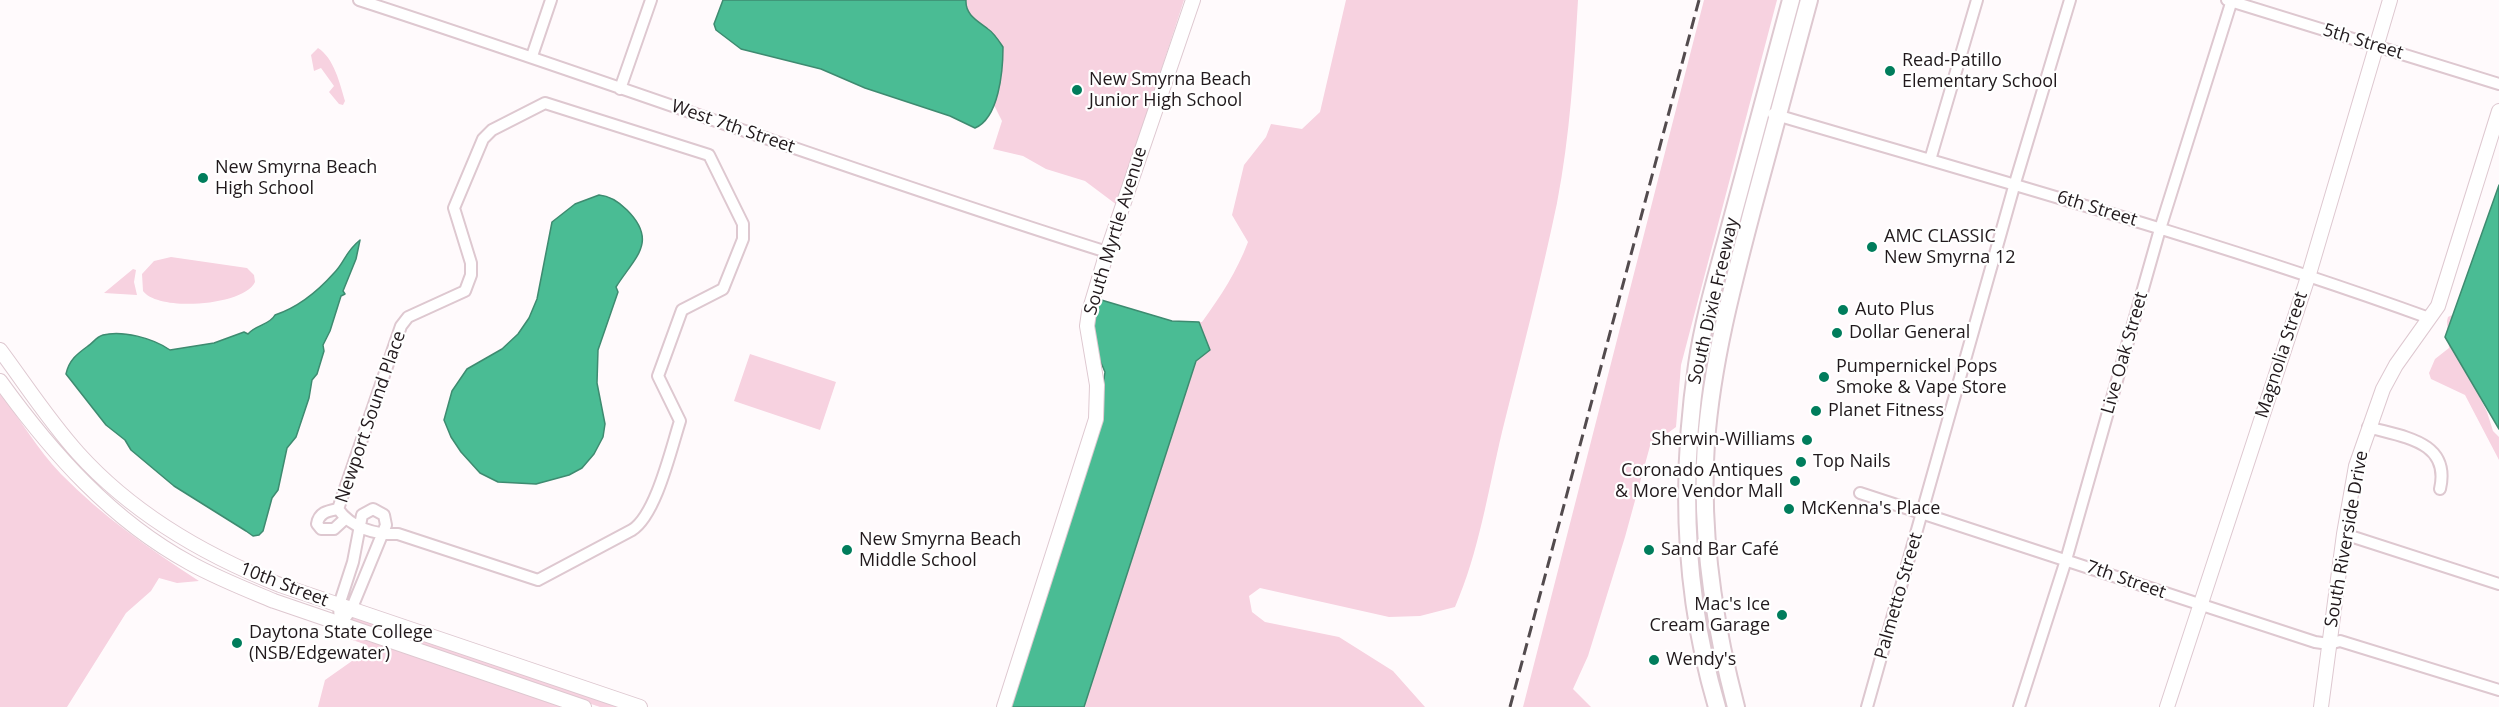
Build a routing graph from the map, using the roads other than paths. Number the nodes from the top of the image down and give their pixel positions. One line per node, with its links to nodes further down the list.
1 (359, 0): 12 (street, West 7th Street)
2 (551, 0): 12 (street)
3 (651, 0): 14 (street)
4 (1193, 0): 21 (street, South Myrtle Avenue)
5 (1791, 0): 15 (main road, South Dixie Freeway)
6 (1809, 0): 17 (main road, South Dixie Freeway)
7 (1977, 0): 18 (street)
8 (2070, 0): 19 (street, Palmetto Street)
9 (2230, 0): 11 (street, 5th Street); 20 (street, Live Oak Street)
10 (2390, 0): 11 (street, Magnolia Street)
11 (2376, 46): 13 (street, 5th Street); 23 (street, Magnolia Street)
12 (532, 56): 14 (street, West 7th Street)
13 (2499, 84)
14 (620, 89): 21 (street, West 7th Street)
15 (1761, 111): 17 (street, 6th Street); 22 (main road, South Dixie Freeway)
16 (2499, 111): 25 (street, South Riverside Drive)
17 (1778, 116): 18 (street, 6th Street); 24 (main road, South Dixie Freeway)
18 (1930, 160): 19 (street, 6th Street)
19 (2015, 183): 20 (street, 6th Street); 34 (street, Palmetto Street)
20 (2160, 229): 23 (street, 6th Street); 39 (street, Live Oak Street)
21 (1107, 252): 54 (street, South Myrtle Avenue)
22 (1718, 273): 24 (street); 29 (main road, South Dixie Freeway)
23 (2308, 274): 25 (street, 6th Street); 43 (street, Magnolia Street)
24 (1735, 277): 30 (main road, South Dixie Freeway)
25 (2429, 318): 28 (street, South Riverside Drive)
26 (0, 351): 44 (street, 10th Street)
27 (0, 381): 46 (street, 10th Street)
28 (2368, 428): 31 (street); 38 (street, South Riverside Drive)
29 (1689, 438): 30 (street); 47 (main road, South Dixie Freeway)
30 (1706, 442): 45 (main road, South Dixie Freeway)
31 (2440, 489)
32 (1860, 493): 34 (street, 7th Street)
33 (338, 509): 35 (street, Newport Sound Place); 35 (street); 37 (street, Newport Sound Place)
34 (1924, 512): 39 (street, 7th Street); 57 (street, Palmetto Street)
35 (346, 518): 36 (street, Newport Sound Place)
36 (361, 527): 37 (street, Newport Sound Place); 37 (street, Newport Sound Place); 40 (street, Newport Sound Place)
37 (383, 534): 41 (street, Newport Sound Place)
38 (2344, 534): 42 (street); 48 (street, South Riverside Drive)
39 (2066, 560): 43 (street, 7th Street); 58 (street, Live Oak Street)
40 (352, 562): 41 (street); 44 (street, Newport Sound Place)
41 (368, 566): 44 (street, Newport Sound Place)
42 (2499, 584)
43 (2200, 605): 48 (street, 7th Street); 59 (street, Magnolia Street)
44 (345, 608): 46 (street, Newport Sound Place); 53 (street, 10th Street)
45 (1716, 622): 47 (street); 49 (main road, South Dixie Freeway)
46 (340, 625): 52 (street, 10th Street)
47 (1698, 626): 50 (main road, South Dixie Freeway)
48 (2329, 644): 51 (street, 7th Street); 60 (street, South Riverside Drive)
49 (1729, 682): 50 (street); 56 (main road, South Dixie Freeway)
50 (1711, 687): 55 (main road, South Dixie Freeway)
51 (2499, 690)
52 (584, 707)
53 (640, 707)
54 (1004, 707)
55 (1717, 707)
56 (1736, 707)
57 (1867, 707)
58 (2019, 707)
59 (2167, 707)
60 (2321, 707)

